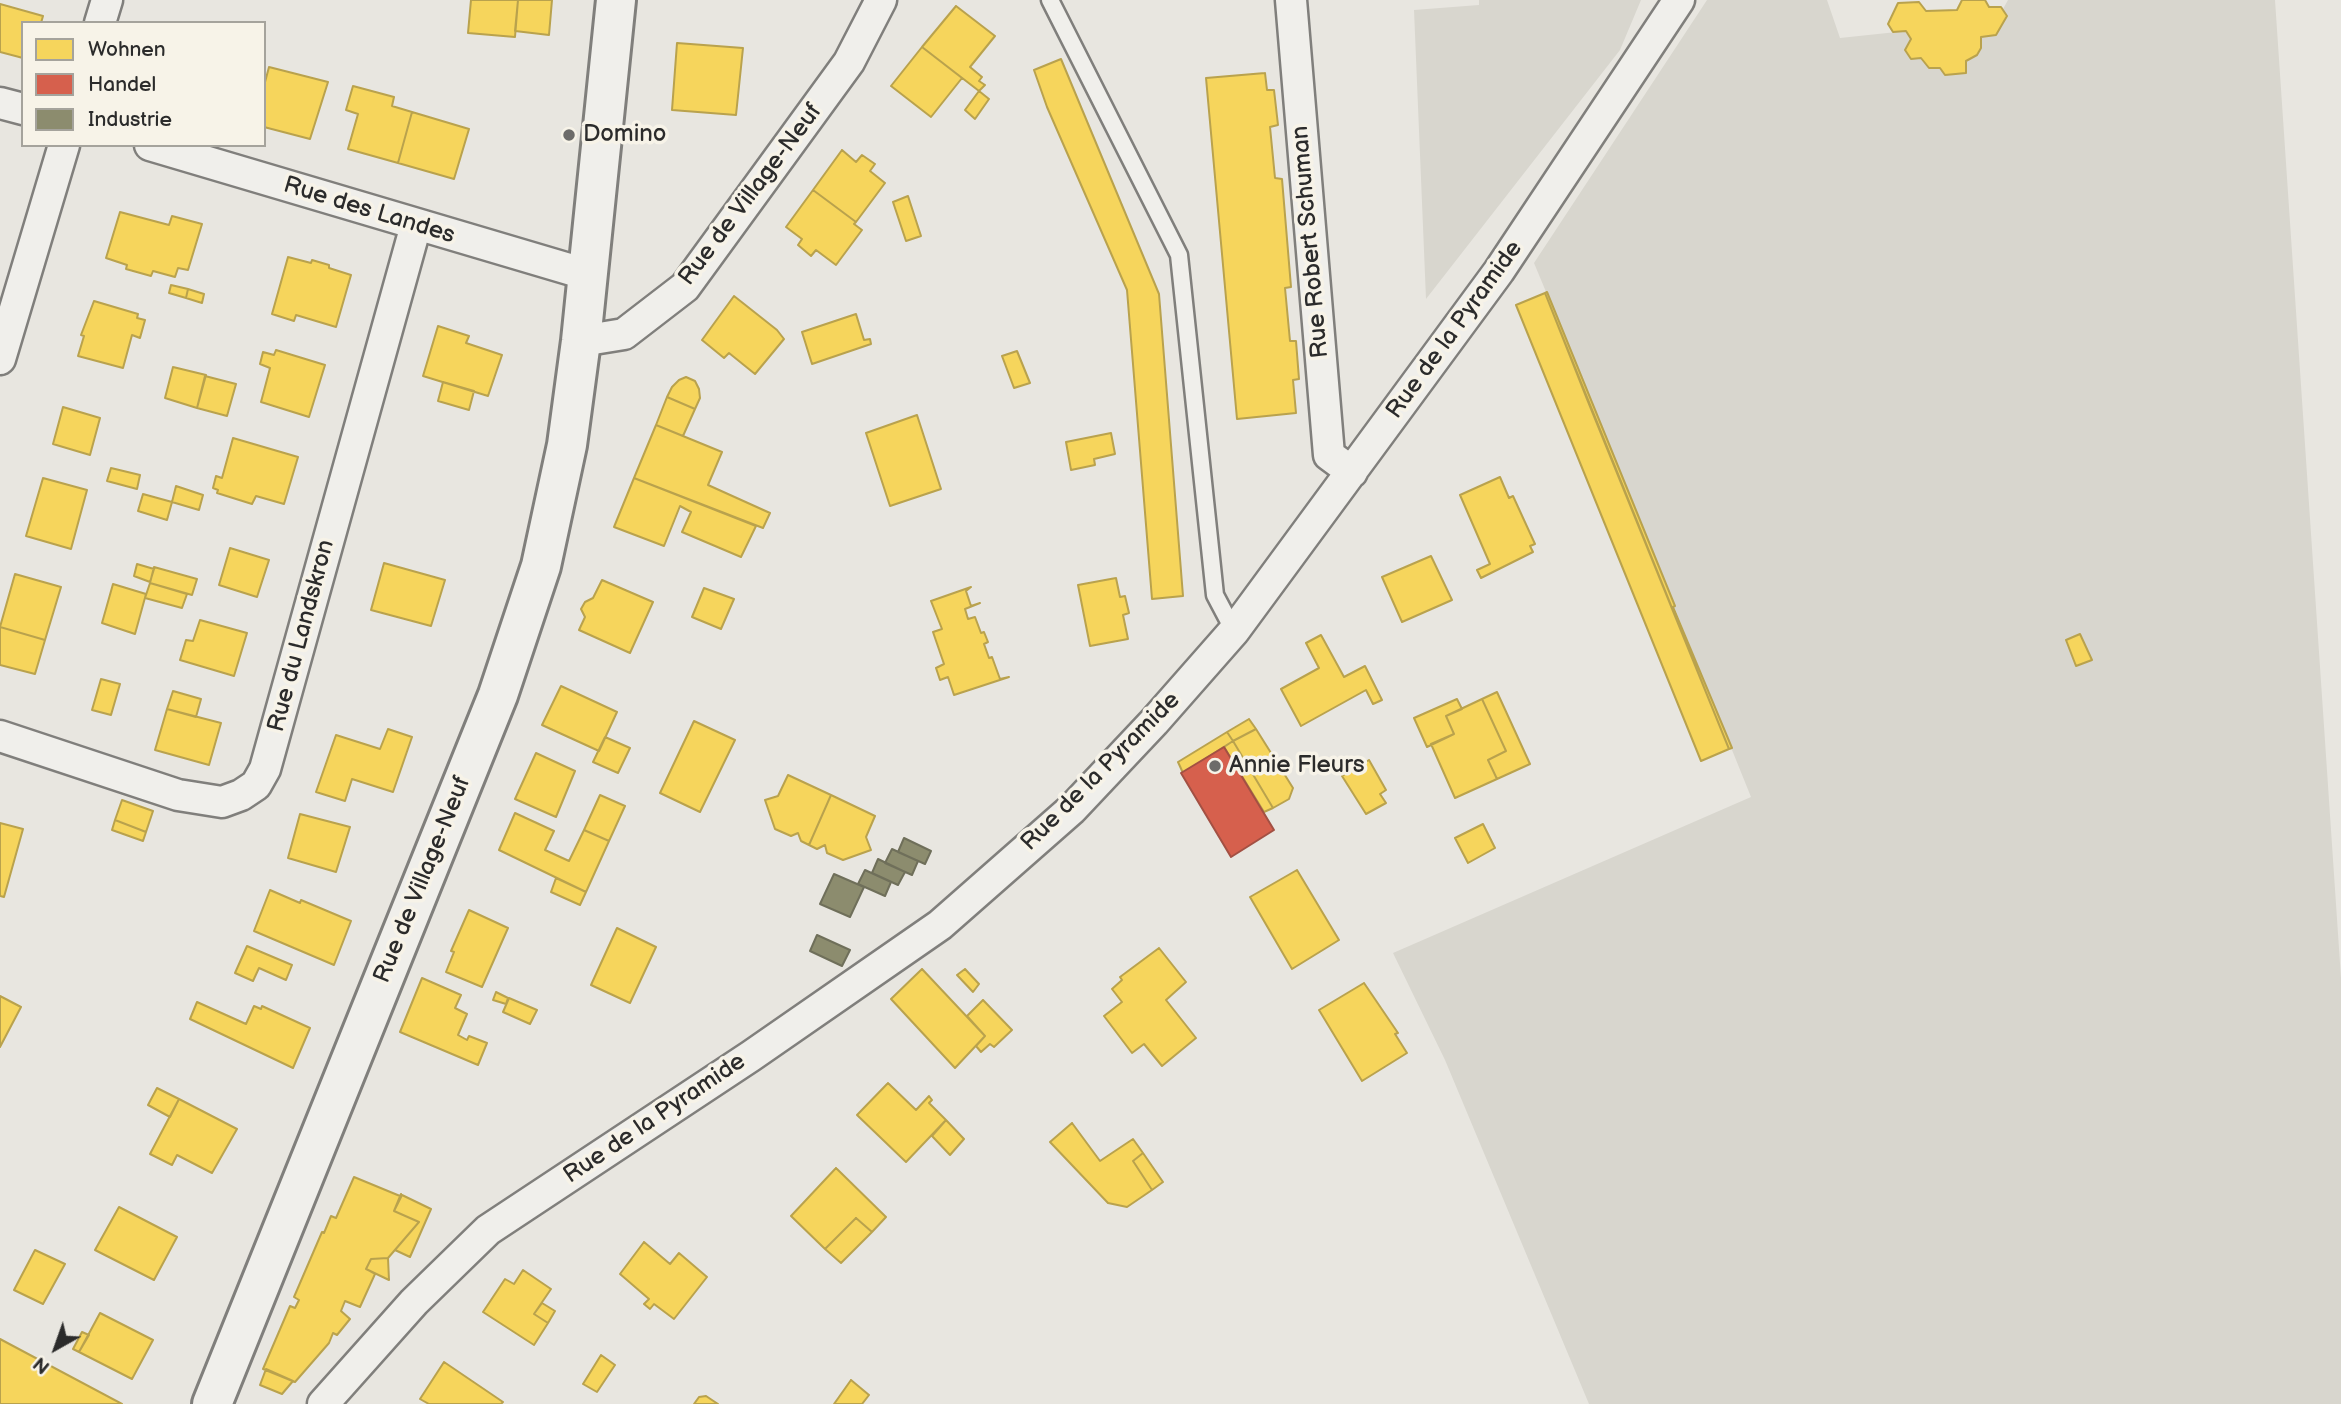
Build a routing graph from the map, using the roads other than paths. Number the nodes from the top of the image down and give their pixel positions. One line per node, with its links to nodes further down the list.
1 (107, 0): 7 (street)
2 (615, 0): 13 (street, Rue de Village-Neuf)
3 (881, 0): 14 (street, Rue de Village-Neuf)
4 (1050, 0): 17 (lane)
5 (1291, 0): 16 (street, Rue Robert Schuman)
6 (1679, 0): 16 (street, Rue de la Pyramide)
7 (101, 21)
8 (0, 103): 9 (street)
9 (21, 108)
10 (63, 147): 15 (street)
11 (157, 147): 12 (street, Rue des Landes)
12 (415, 225): 13 (street, Rue des Landes); 18 (street, Rue du Landskron)
13 (589, 275): 14 (street, Rue de Village-Neuf)
14 (581, 341): 19 (street, Rue de Village-Neuf)
15 (0, 359)
16 (1352, 472): 17 (street, Rue de la Pyramide)
17 (1234, 631): 20 (street, Rue de la Pyramide)
18 (0, 736)
19 (212, 1404)
20 (323, 1404)

